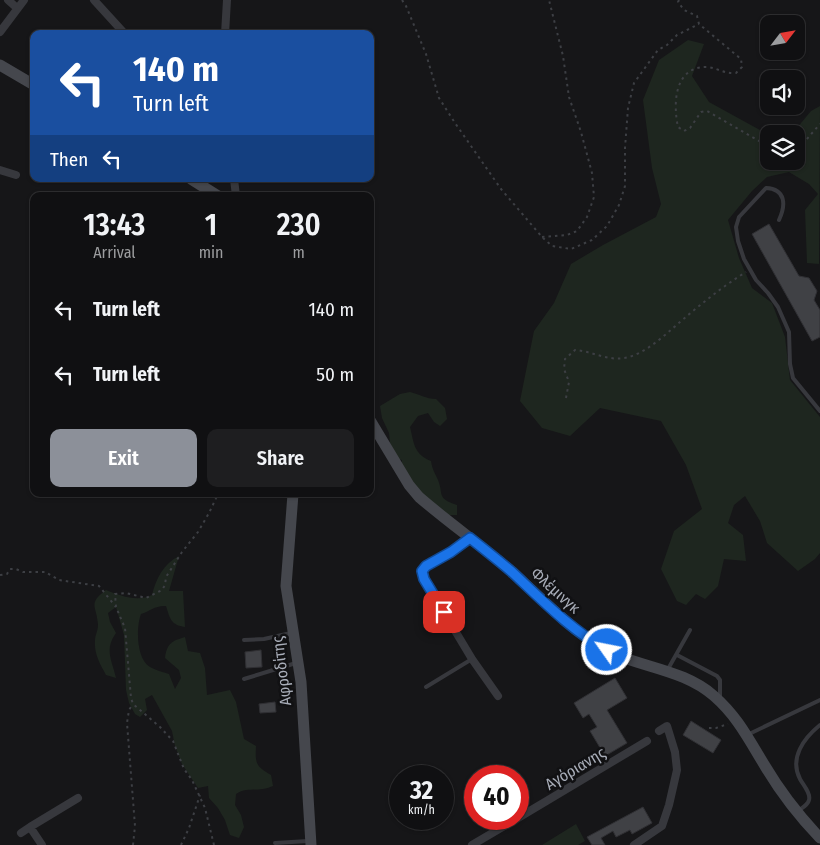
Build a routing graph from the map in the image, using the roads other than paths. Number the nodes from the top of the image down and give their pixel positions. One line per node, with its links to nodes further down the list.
1 (8, 0): 5 (street)
2 (24, 0): 5 (street)
3 (94, 0): 6 (street)
4 (227, 0): 7 (street)
5 (17, 8): 8 (street)
6 (121, 30)
7 (225, 30)
8 (0, 32)
9 (0, 65): 10 (street)
10 (30, 83)
11 (0, 170): 12 (street)
12 (16, 175)
13 (196, 182): 14 (street)
14 (212, 192)
15 (779, 220): 16 (lane)
16 (820, 411)
17 (374, 427): 19 (street, Φλέμινγκ)
18 (293, 497): 21 (street, Αφροδίτης)
19 (470, 538): 24 (street); 26 (street, Φλέμινγκ)
20 (690, 630): 23 (lane)
21 (293, 632): 22 (lane); 25 (street, Αφροδίτης)
22 (244, 640)
23 (677, 655): 26 (lane); 31 (lane)
24 (472, 659): 28 (lane); 29 (street)
25 (298, 662): 27 (lane); 44 (street, Αφροδίτης)
26 (667, 671): 31 (street, Φλέμινγκ)
27 (244, 679)
28 (426, 687)
29 (498, 696)
30 (820, 700): 34 (lane)
31 (720, 702): 34 (street, Φλέμινγκ)
32 (820, 726): 38 (lane)
33 (659, 731): 47 (street)
34 (747, 735): 38 (street, Φλέμινγκ)
35 (647, 741): 37 (street, Αγόριανης)
36 (78, 798): 39 (street)
37 (529, 811)
38 (796, 812): 42 (street, Φλέμινγκ)
39 (30, 827): 41 (street); 45 (street)
40 (497, 830): 46 (street, Αγόριανης)
41 (21, 833)
42 (820, 838)
43 (275, 843): 44 (lane)
44 (311, 843)
45 (42, 845)
46 (472, 845)
47 (634, 845)

